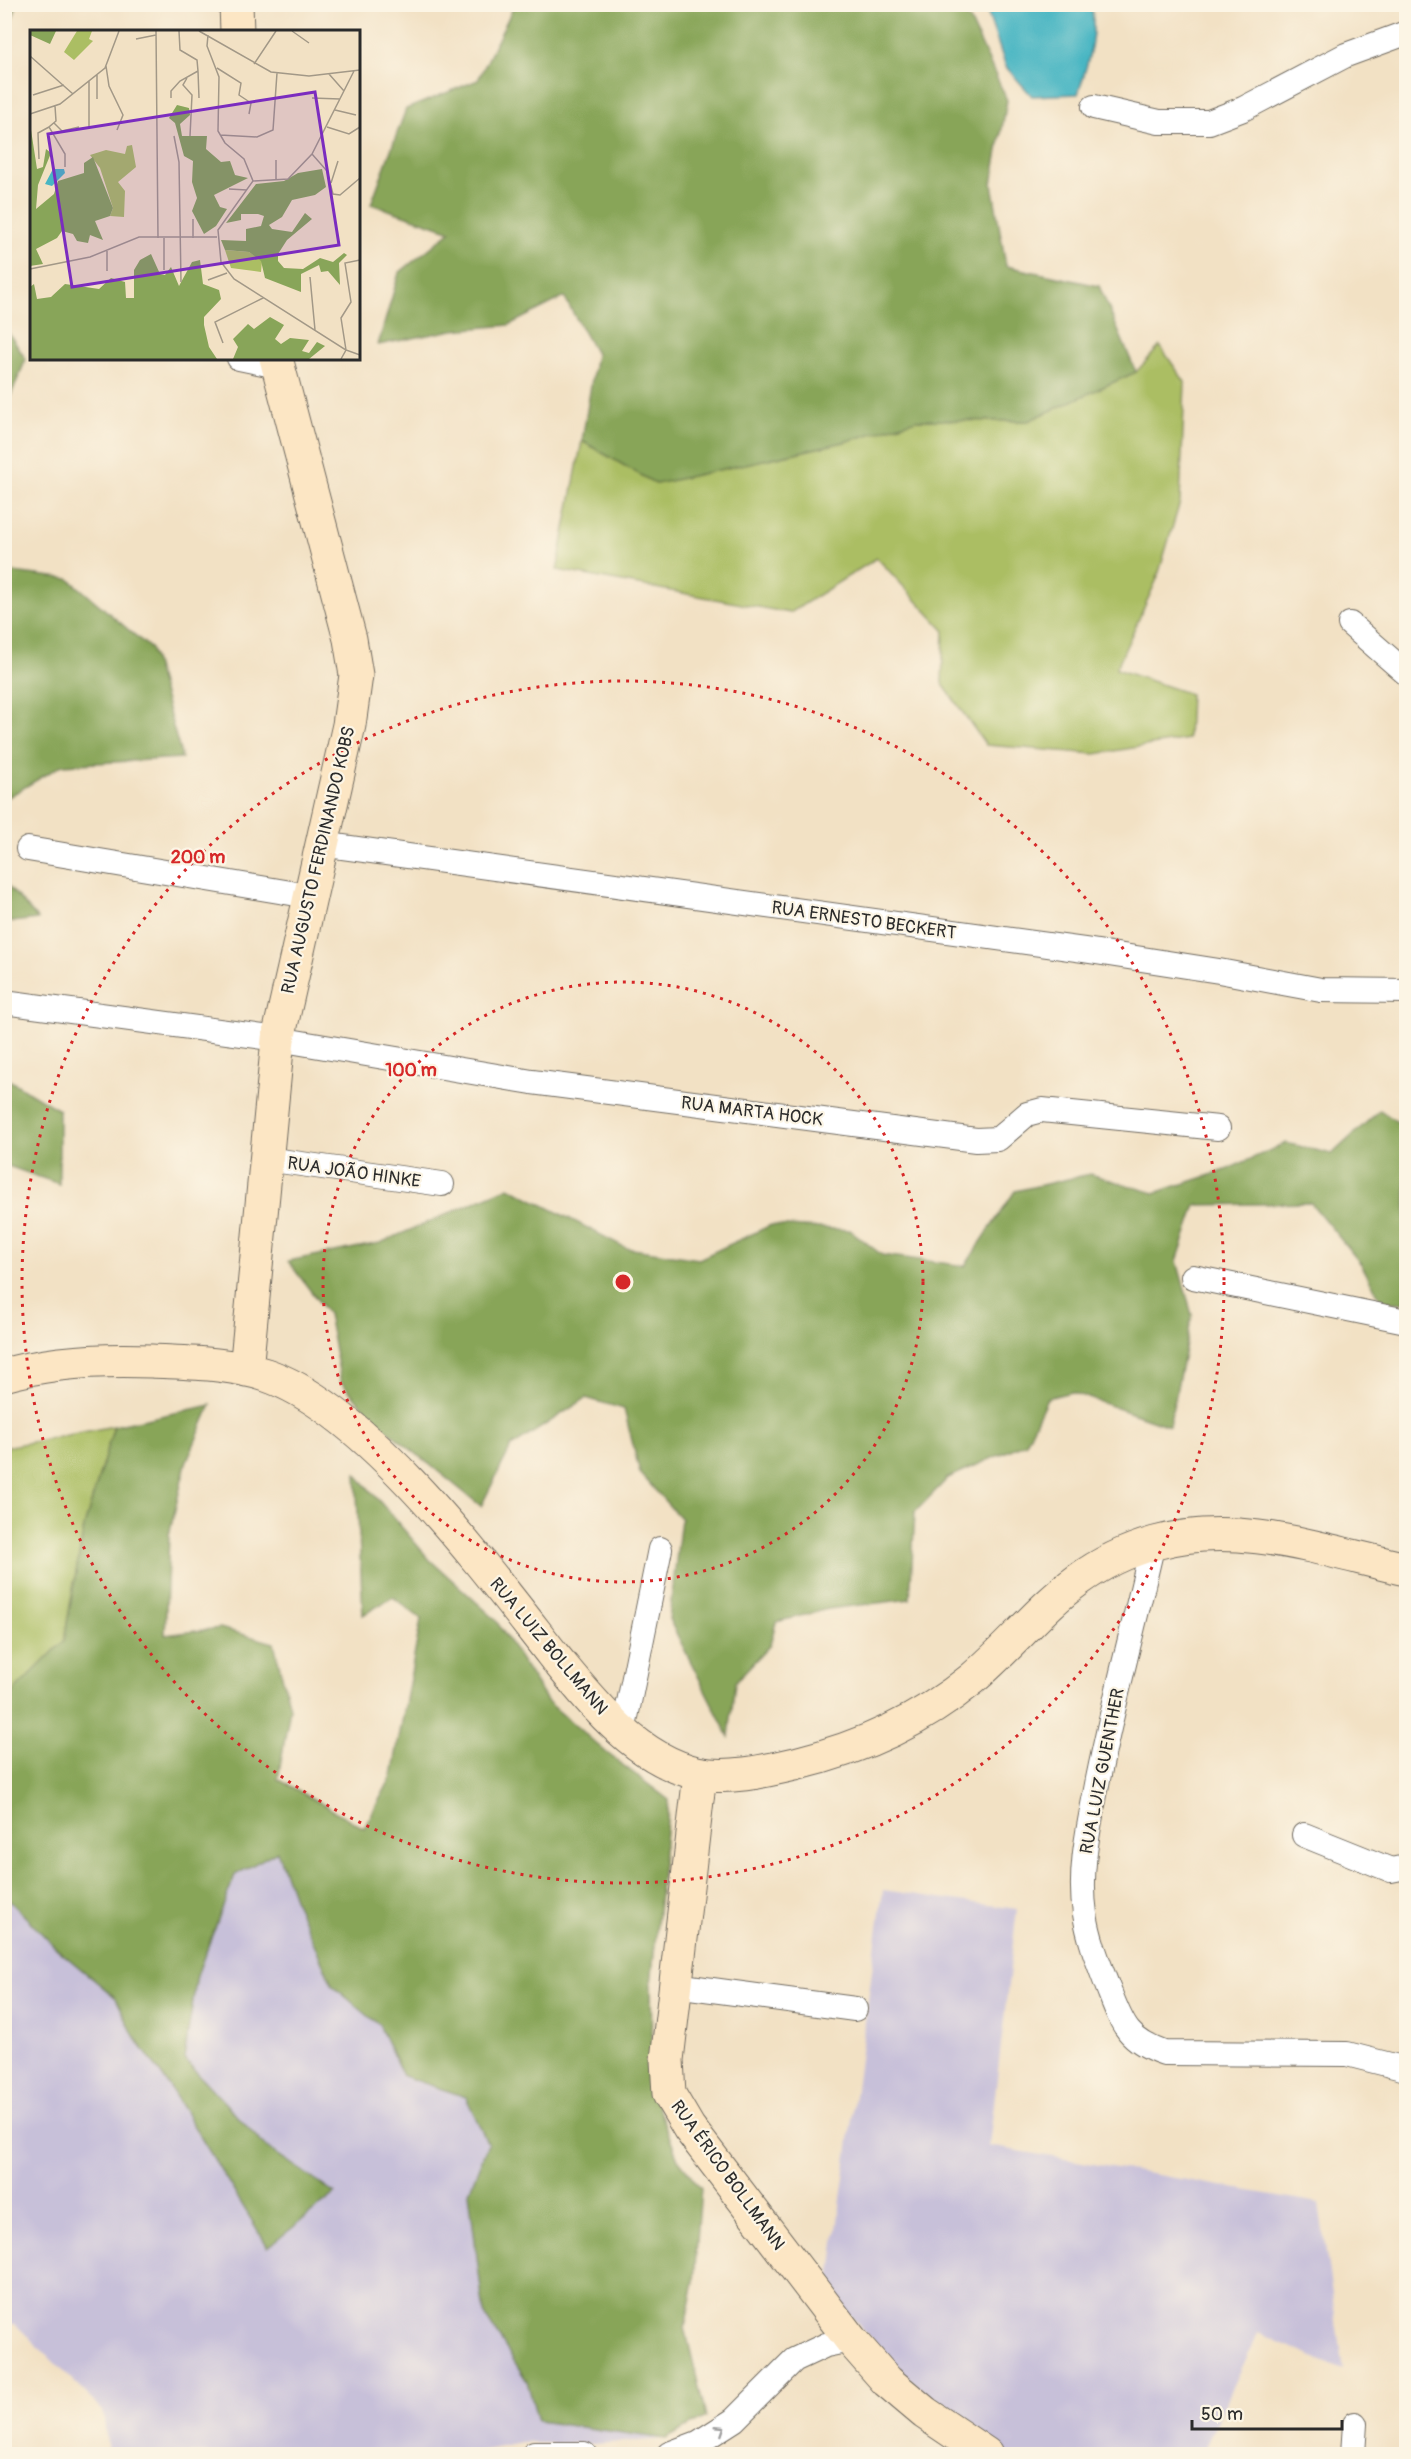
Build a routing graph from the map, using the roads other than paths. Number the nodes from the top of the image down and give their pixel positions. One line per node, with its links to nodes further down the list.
1 (236, 4): 2 (street)
2 (237, 30)
3 (1407, 33): 4 (street)
4 (1094, 107)
5 (258, 360): 6 (street)
6 (277, 362): 9 (street, RUA AUGUSTO FERDINANDO KOBS)
7 (1350, 624): 8 (street)
8 (1407, 673)
9 (321, 844): 11 (street, RUA AUGUSTO FERDINANDO KOBS); 12 (street, RUA ERNESTO BECKERT)
10 (28, 849): 11 (street)
11 (309, 896): 14 (street, RUA AUGUSTO FERDINANDO KOBS)
12 (1407, 991)
13 (4, 1002): 14 (street, RUA MARTA HOCK)
14 (278, 1039): 15 (street, RUA MARTA HOCK); 16 (street, RUA AUGUSTO FERDINANDO KOBS)
15 (1218, 1128)
16 (266, 1159): 17 (street, RUA JOÃO HINKE); 20 (street, RUA AUGUSTO FERDINANDO KOBS)
17 (442, 1184)
18 (1194, 1277): 19 (street)
19 (1407, 1321)
20 (246, 1370): 21 (street, RUA LUIZ BOLLMANN); 25 (street, RUA LUIZ BOLLMANN)
21 (4, 1375)
22 (1153, 1543): 24 (street, RUA LUIZ BOLLMANN); 26 (street, RUA LUIZ BOLLMANN); 31 (street, RUA LUIZ GUENTHER)
23 (660, 1549): 25 (street)
24 (1407, 1569)
25 (623, 1732): 26 (street, RUA LUIZ BOLLMANN)
26 (700, 1774): 29 (street, RUA ÉRICO BOLLMANN)
27 (1304, 1835): 28 (street)
28 (1407, 1867)
29 (675, 1985): 30 (street); 32 (street, RUA ÉRICO BOLLMANN)
30 (855, 2009)
31 (1407, 2069)
32 (851, 2340): 36 (street, one-way to 32); 37 (street, RUA ÉRICO BOLLMANN)
33 (1355, 2424): 38 (street)
34 (534, 2454): 35 (street)
35 (584, 2454)
36 (669, 2454)
37 (986, 2454)
38 (1353, 2454)

